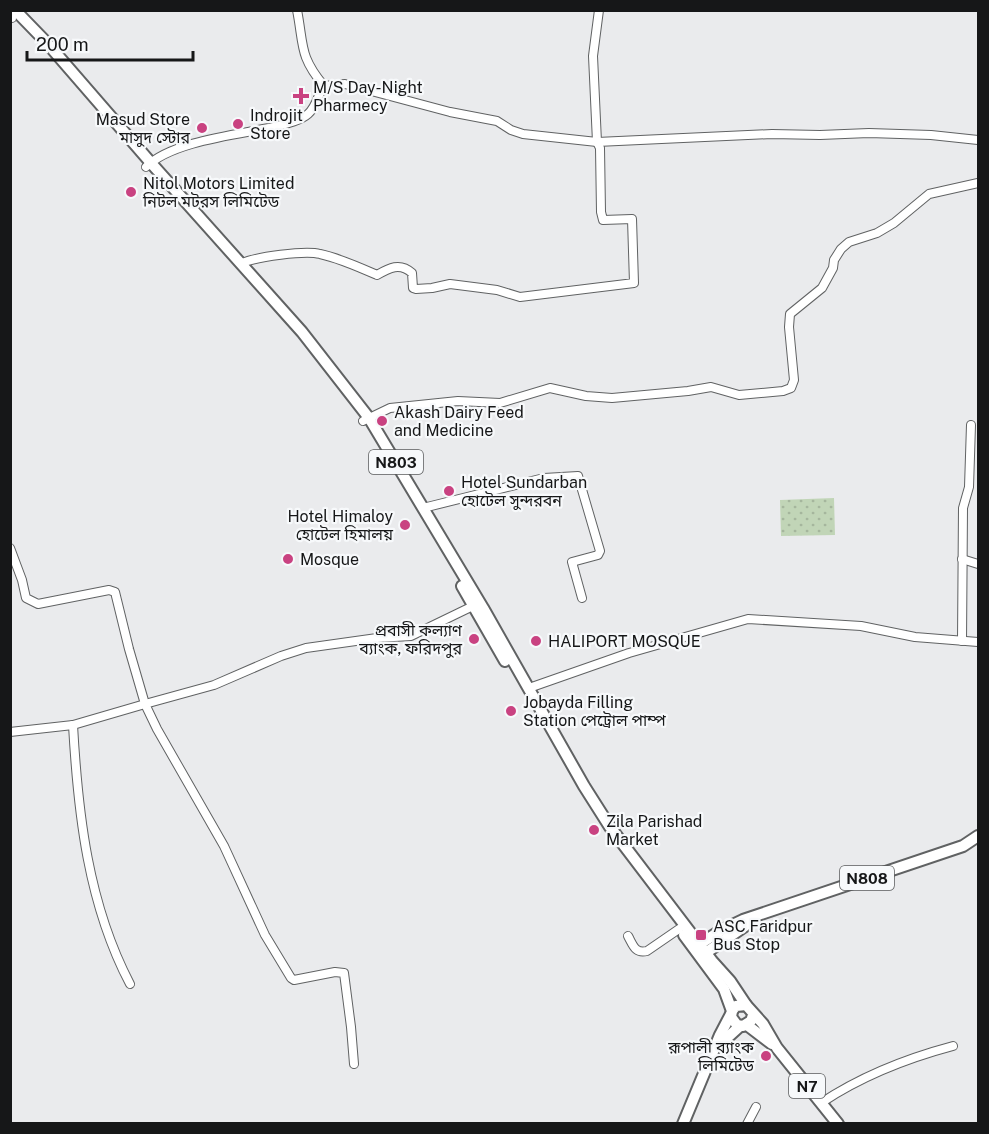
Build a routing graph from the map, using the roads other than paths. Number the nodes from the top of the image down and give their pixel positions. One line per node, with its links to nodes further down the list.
1 (297, 10): 4 (street)
2 (599, 10): 6 (street)
3 (12, 16): 7 (highway, N803)
4 (324, 86): 6 (street); 7 (street)
5 (978, 140): 6 (street)
6 (597, 142): 10 (street)
7 (148, 165): 9 (highway, N803)
8 (978, 183): 12 (street)
9 (200, 222): 10 (highway, N803); 11 (highway, N803)
10 (242, 263): 11 (highway, N803)
11 (299, 334): 12 (highway, N803)
12 (366, 420): 14 (highway, N803)
13 (971, 425): 17 (street)
14 (393, 464): 15 (highway, N803); 19 (highway, N803)
15 (423, 507): 19 (highway, N803); 20 (street)
16 (10, 548): 26 (street)
17 (962, 560): 18 (street); 22 (street)
18 (978, 564)
19 (455, 568): 21 (highway, N803); 24 (highway, N803)
20 (582, 598)
21 (473, 606): 24 (highway, N803); 26 (street)
22 (963, 641): 23 (street); 25 (street)
23 (978, 642)
24 (519, 679): 25 (highway, N803); 27 (highway, N803)
25 (529, 688): 27 (highway, N803)
26 (145, 704): 28 (street); 42 (street)
27 (543, 720): 31 (highway, N803); 33 (highway, N803)
28 (72, 725): 29 (street); 34 (street)
29 (10, 732)
30 (978, 836): 33 (highway, N808)
31 (679, 929): 32 (street); 33 (highway, N803)
32 (628, 936)
33 (700, 950): 35 (highway, N803); 36 (highway, N803)
34 (130, 984)
35 (746, 1005): 36 (highway); 37 (highway, N7)
36 (732, 1012): 38 (highway, N7); 41 (highway)
37 (753, 1015): 38 (highway); 40 (highway, N7)
38 (743, 1026): 40 (highway, N7); 41 (highway)
39 (953, 1046): 43 (street)
40 (777, 1048): 43 (highway, N7)
41 (714, 1051): 45 (highway)
42 (354, 1064)
43 (821, 1103): 47 (highway, N7)
44 (756, 1107): 46 (street)
45 (683, 1124)
46 (747, 1124)
47 (838, 1124)

